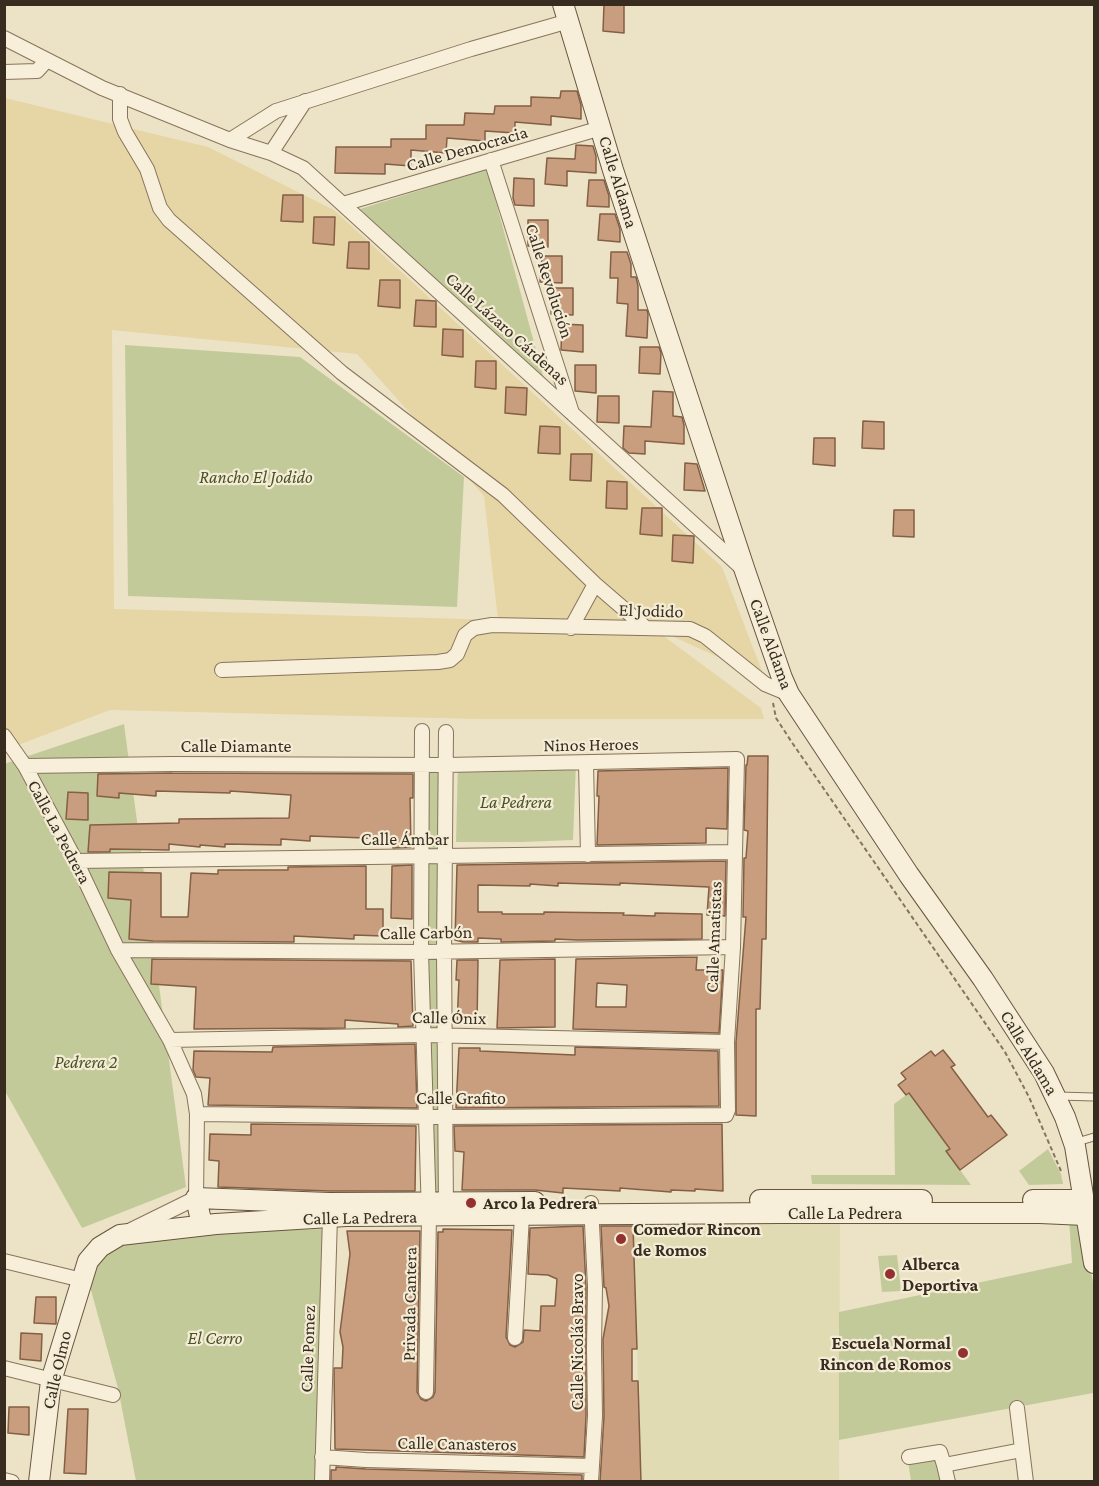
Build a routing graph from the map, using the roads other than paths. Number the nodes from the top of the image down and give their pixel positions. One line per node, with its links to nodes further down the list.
1 (566, 13): 6 (street); 7 (main road, Calle Aldama)
2 (4, 38): 3 (street, Calle Lázaro Cárdenas)
3 (47, 60): 4 (street); 5 (street, Calle Lázaro Cárdenas)
4 (4, 72)
5 (120, 94): 8 (street, Calle Lázaro Cárdenas); 14 (street)
6 (305, 101): 8 (street); 9 (street)
7 (601, 128): 10 (street, Calle Democracia); 13 (main road, Calle Aldama)
8 (230, 140): 9 (street, Calle Lázaro Cárdenas)
9 (272, 153): 11 (street, Calle Lázaro Cárdenas)
10 (491, 160): 11 (street, Calle Democracia); 12 (street, Calle Revolución)
11 (343, 204): 12 (street, Calle Lázaro Cárdenas)
12 (572, 413): 13 (street, Calle Lázaro Cárdenas)
13 (745, 571): 18 (main road, Calle Aldama)
14 (595, 584): 15 (street); 16 (street)
15 (571, 628): 16 (street, El Jodido); 17 (street, El Jodido)
16 (646, 628): 18 (street, El Jodido)
17 (222, 670)
18 (789, 694): 40 (main road, Calle Aldama)
19 (422, 731): 26 (street)
20 (446, 732): 24 (street)
21 (4, 736): 25 (street, Calle La Pedrera)
22 (736, 759): 23 (street, Ninos Heroes); 27 (street, Calle Amatistas)
23 (586, 763): 24 (street, Ninos Heroes); 28 (street)
24 (446, 765): 26 (street, Calle Diamante); 30 (street)
25 (25, 766): 26 (street, Calle Diamante); 31 (street, Calle La Pedrera)
26 (422, 766): 29 (street)
27 (735, 852): 28 (street, Calle Ámbar); 32 (street, Calle Amatistas)
28 (588, 855): 30 (street, Calle Ámbar)
29 (421, 856): 30 (street, Calle Ámbar); 31 (street, Calle Ámbar); 35 (street)
30 (447, 857): 34 (street)
31 (76, 861): 33 (street, Calle La Pedrera)
32 (733, 947): 34 (street, Calle Carbón); 39 (street, Calle Amatistas)
33 (118, 950): 35 (street, Calle Carbón); 38 (street, Calle La Pedrera)
34 (444, 951): 35 (street, Calle Carbón); 37 (street)
35 (421, 952): 36 (street)
36 (424, 1035): 37 (street, Calle Ónix); 38 (street, Calle Ónix); 44 (street)
37 (445, 1036): 39 (street, Calle Ónix); 45 (street)
38 (170, 1040): 42 (street, Calle La Pedrera)
39 (727, 1042): 43 (street, Calle Amatistas)
40 (1056, 1096): 41 (lane); 47 (main road, Calle Aldama)
41 (1095, 1097)
42 (197, 1114): 44 (street, Calle Grafito); 48 (street, Calle La Pedrera)
43 (726, 1115): 45 (street, Calle Grafito)
44 (426, 1116): 45 (street, Calle Grafito); 50 (street)
45 (445, 1117): 50 (street)
46 (1095, 1137): 47 (lane)
47 (1074, 1143): 49 (main road, Calle Aldama)
48 (196, 1198): 50 (main road, Calle La Pedrera); 54 (main road, Calle La Pedrera); 55 (street)
49 (1088, 1206): 51 (main road, Calle La Pedrera); 57 (main road, Calle Aldama)
50 (437, 1209): 51 (main road, Calle La Pedrera); 52 (main road, Calle La Pedrera); 53 (main road, Calle La Pedrera); 62 (street, Privada Cantera)
51 (592, 1209): 52 (main road, Calle La Pedrera); 69 (street, Calle Nicolás Bravo)
52 (522, 1216): 59 (street)
53 (330, 1218): 54 (main road, Calle La Pedrera); 66 (street, Calle Pomez)
54 (202, 1225): 55 (main road)
55 (120, 1235): 58 (main road, Calle Olmo)
56 (4, 1260): 58 (street)
57 (1095, 1263)
58 (82, 1280): 61 (main road, Calle Olmo)
59 (515, 1338)
60 (4, 1368): 61 (street)
61 (51, 1381): 63 (street); 72 (main road, Calle Olmo)
62 (426, 1392)
63 (112, 1395)
64 (1017, 1408): 65 (street)
65 (1022, 1450): 68 (street); 76 (street)
66 (322, 1457): 69 (street, Calle Canasteros); 73 (street, Calle Pomez)
67 (909, 1457): 68 (street)
68 (944, 1465): 75 (street)
69 (592, 1466): 74 (street, Calle Nicolás Bravo)
70 (4, 1480): 71 (street)
71 (12, 1482)
72 (39, 1482)
73 (322, 1482)
74 (591, 1482)
75 (948, 1482)
76 (1026, 1482)

